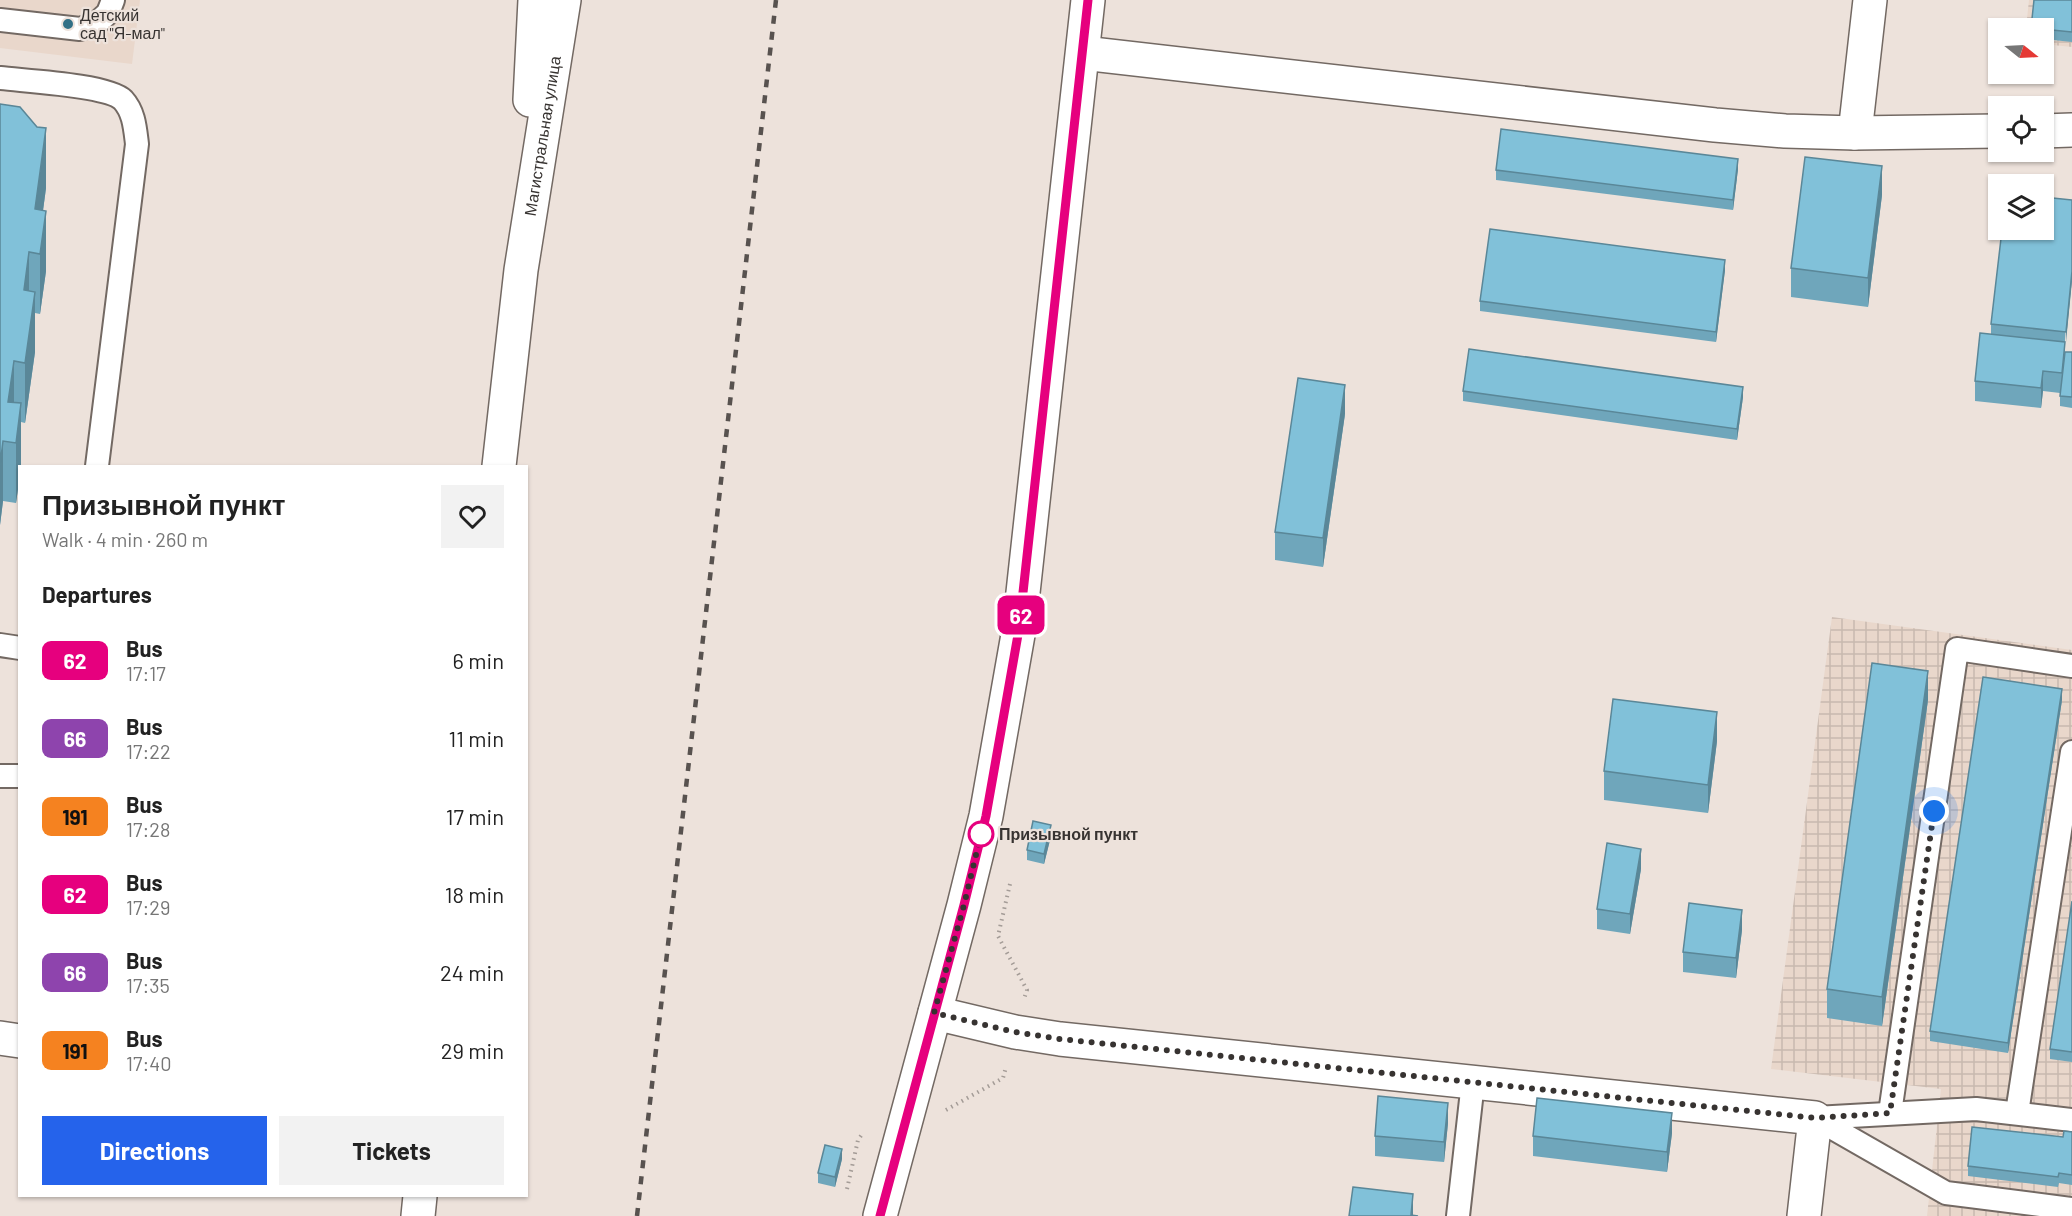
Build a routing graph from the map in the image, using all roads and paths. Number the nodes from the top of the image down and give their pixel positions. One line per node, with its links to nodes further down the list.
1 (113, 0): 6 (lane)
2 (535, 0): 13 (street, Магистральная улица)
3 (564, 0): 13 (street, Магистральная улица)
4 (1088, 0): 7 (street)
5 (1870, 0): 12 (street)
6 (0, 20)
7 (1083, 53): 12 (street); 22 (street)
8 (0, 78): 14 (lane)
9 (2072, 130): 11 (street)
10 (1988, 131): 12 (street)
11 (2054, 131)
12 (1855, 133)
13 (520, 270): 15 (street, Магистральная улица)
14 (97, 465)
15 (499, 465)
16 (0, 645): 17 (lane)
17 (18, 648)
18 (2072, 666): 26 (lane)
19 (2072, 752): 27 (lane)
20 (0, 776): 21 (lane)
21 (18, 776)
22 (934, 1013): 25 (street); 34 (street)
23 (0, 1038): 24 (street)
24 (18, 1041)
25 (1473, 1082): 28 (street); 35 (lane)
26 (1890, 1113): 27 (lane); 28 (lane)
27 (2017, 1113): 29 (lane)
28 (1815, 1118): 32 (lane); 36 (street)
29 (2072, 1120)
30 (420, 1197): 33 (street)
31 (2072, 1209): 32 (lane)
32 (2019, 1210)
33 (418, 1216)
34 (880, 1216)
35 (1458, 1216)
36 (1804, 1216)

